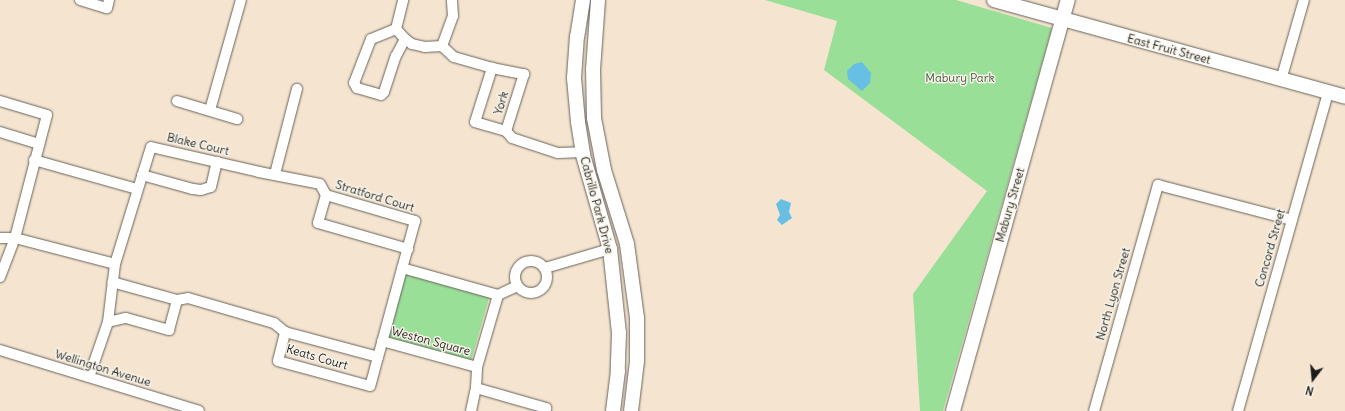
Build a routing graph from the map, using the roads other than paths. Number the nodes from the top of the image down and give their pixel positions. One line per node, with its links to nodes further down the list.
1 (80, 0): 10 (street)
2 (241, 0): 22 (street)
3 (403, 0): 12 (street)
4 (452, 0): 14 (street)
5 (583, 0): 27 (street, Cabrillo Park Drive)
6 (598, 0): 59 (street, Cabrillo Park Drive)
7 (994, 0): 11 (street, East Fruit Street)
8 (1068, 0): 11 (street, Mabury Street)
9 (1304, 0): 16 (street)
10 (108, 4)
11 (1062, 20): 16 (street, East Fruit Street); 60 (street, Mabury Street)
12 (396, 29): 13 (street); 13 (street)
13 (405, 39): 14 (street)
14 (442, 46): 15 (street, York)
15 (492, 68): 24 (street, York); 24 (street, York)
16 (1281, 80): 18 (street, East Fruit Street)
17 (297, 90): 30 (street)
18 (1328, 92): 19 (street, East Fruit Street); 34 (street, Concord Street)
19 (1345, 97)
20 (177, 101): 22 (street)
21 (0, 102): 26 (street)
22 (210, 110): 23 (street)
23 (237, 119)
24 (506, 131): 27 (street)
25 (0, 132): 26 (street)
26 (39, 144): 28 (street)
27 (583, 152): 38 (street, Cabrillo Park Drive)
28 (34, 160): 32 (street); 36 (street)
29 (217, 162): 30 (street, Blake Court); 31 (street, Blake Court); 31 (street)
30 (276, 174): 33 (street, Blake Court)
31 (142, 175): 32 (street, Blake Court)
32 (138, 189): 39 (street, Blake Court)
33 (326, 195): 37 (street, Stratford Court); 37 (street, Stratford Court)
34 (1292, 220): 61 (street, North Lyon Street); 62 (street, Concord Street)
35 (0, 238): 36 (street)
36 (15, 238): 39 (street); 42 (street)
37 (408, 249): 40 (street, Stratford Court)
38 (610, 249): 41 (street); 58 (street, Cabrillo Park Drive)
39 (115, 264): 43 (street, Blake Court)
40 (402, 268): 45 (street); 49 (street, Weston Square)
41 (544, 268): 44 (street); 44 (street)
42 (0, 277)
43 (112, 282): 46 (street); 47 (street, Blake Court)
44 (517, 286): 45 (street)
45 (498, 295): 52 (street, Weston Square)
46 (177, 300): 47 (street); 48 (street)
47 (108, 322): 53 (street, Blake Court)
48 (285, 332): 51 (street, Keats Court); 51 (street, Keats Court)
49 (382, 341): 51 (street, Keats Court); 52 (street, Weston Square)
50 (0, 350): 53 (street, Wellington Avenue)
51 (378, 357)
52 (477, 367): 54 (street)
53 (89, 376): 55 (street, Wellington Avenue)
54 (476, 388): 56 (street); 57 (street)
55 (199, 411)
56 (472, 411)
57 (545, 411)
58 (613, 411)
59 (630, 411)
60 (953, 411)
61 (1094, 411)
62 (1238, 411)

